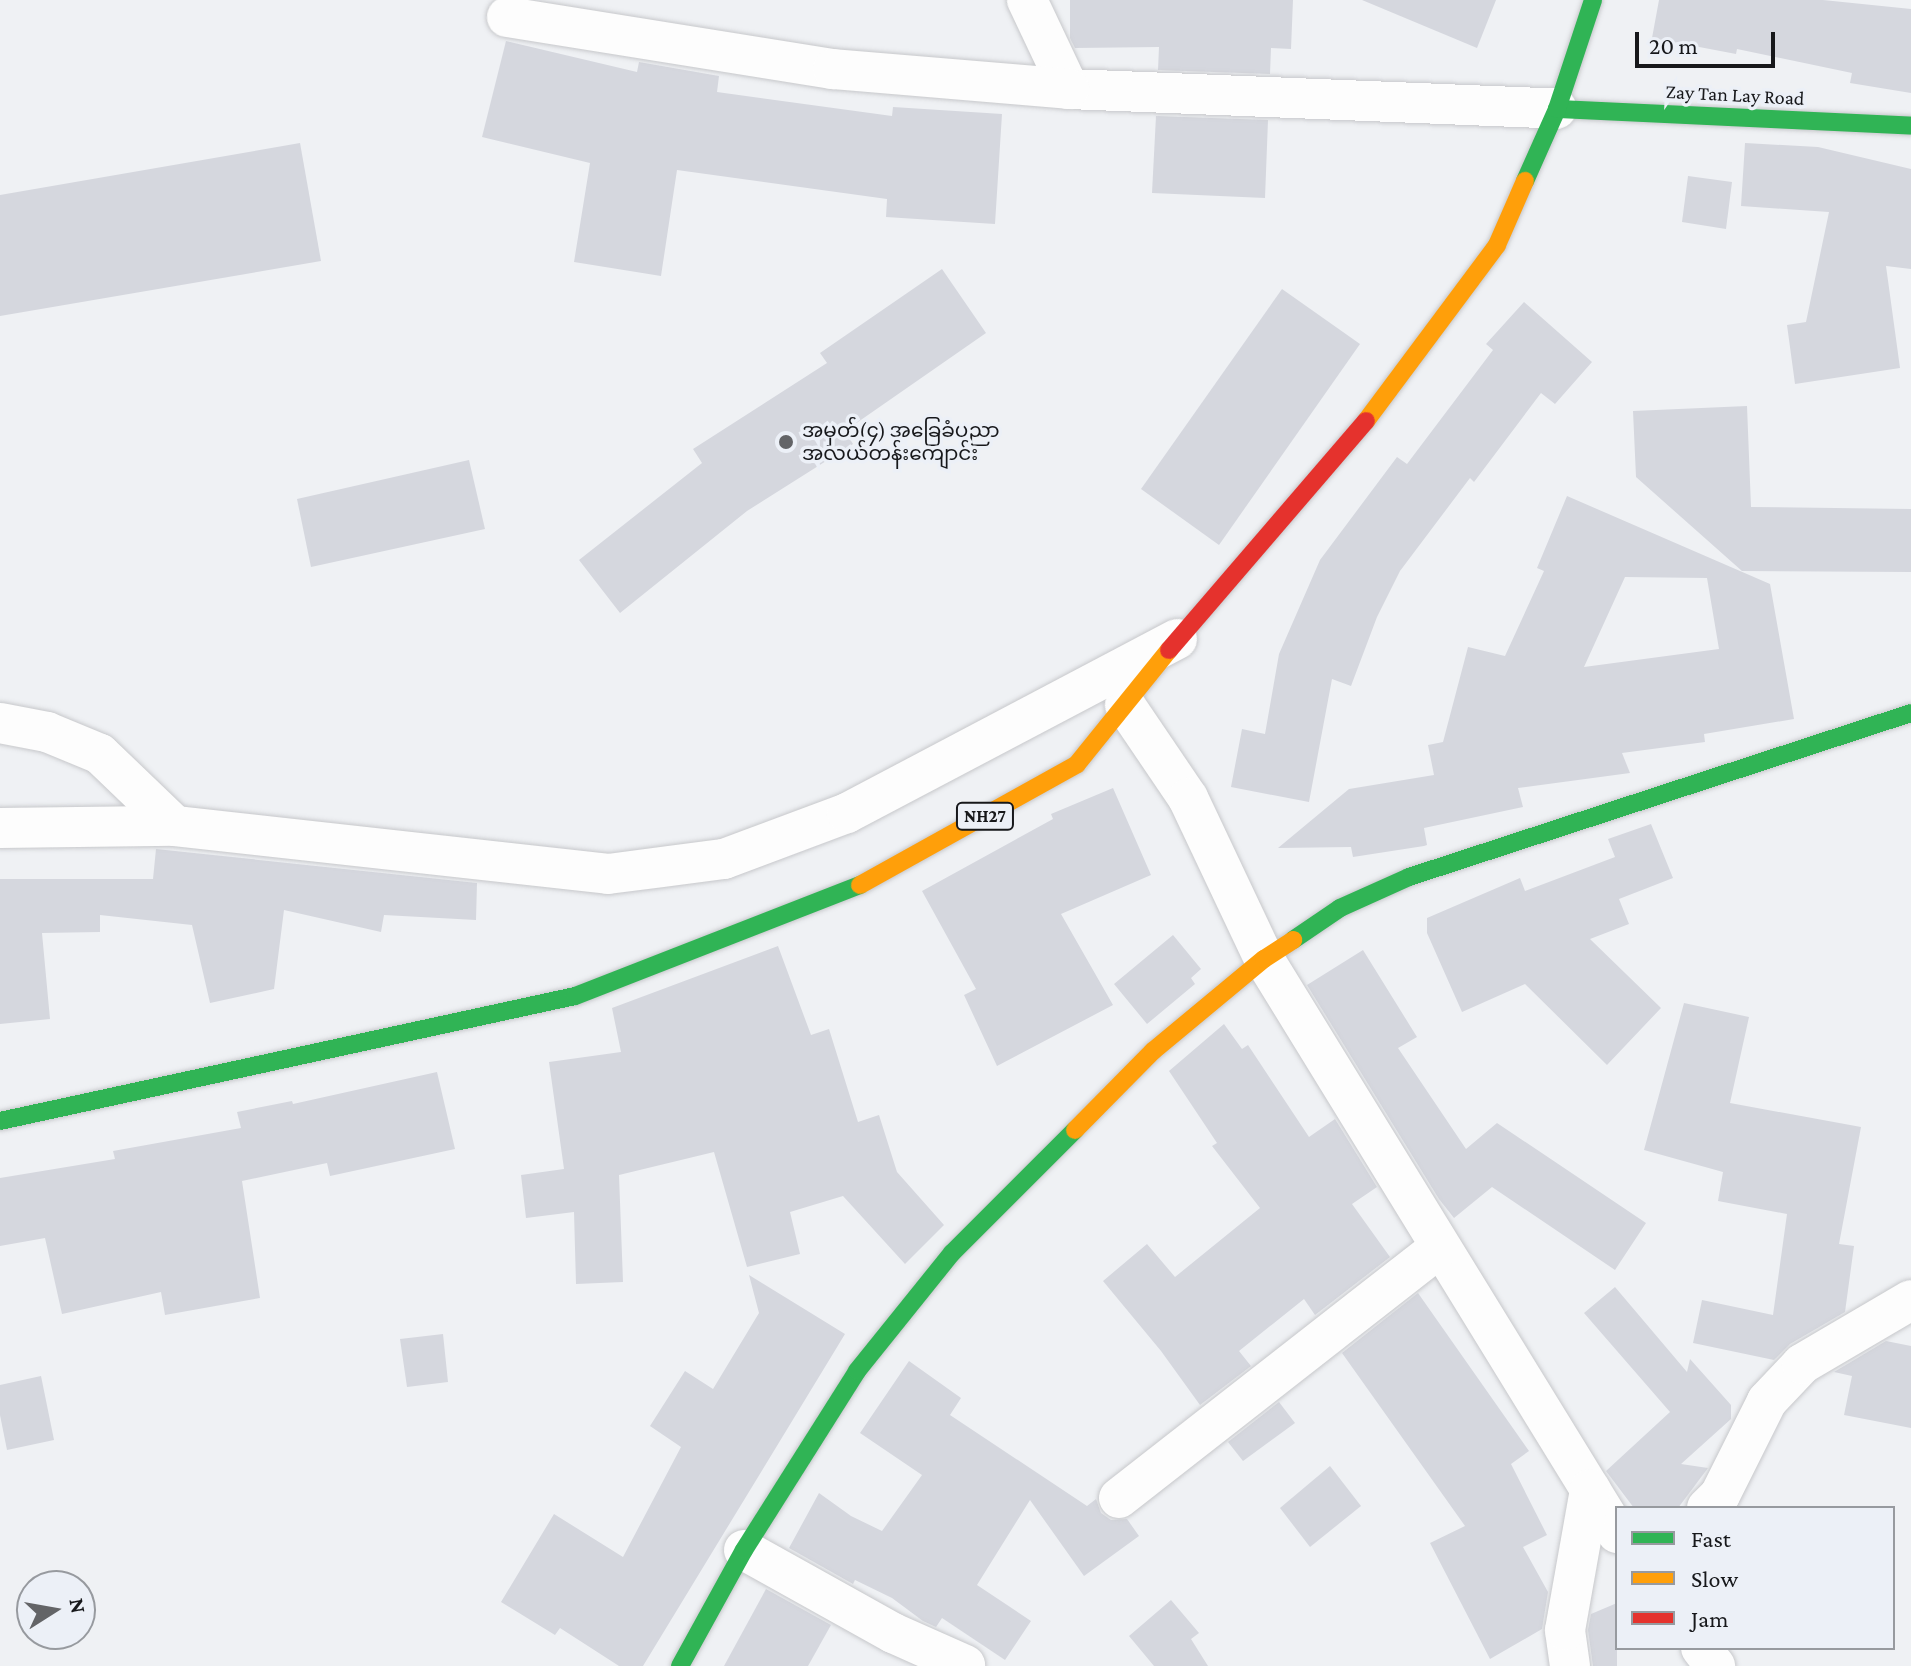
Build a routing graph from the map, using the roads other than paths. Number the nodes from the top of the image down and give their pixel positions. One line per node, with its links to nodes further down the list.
1 (1027, 0): 4 (street)
2 (1595, 4): 5 (main road, NH27)
3 (507, 17): 4 (street)
4 (1069, 89): 5 (street)
5 (1557, 109): 6 (main road, Zay Tan Lay Road); 7 (main road, NH27)
6 (1911, 126)
7 (1180, 637): 8 (main road, NH27); 11 (street)
8 (1125, 705): 13 (street); 14 (main road, NH27)
9 (1911, 713): 13 (main road)
10 (0, 723): 11 (street)
11 (175, 826): 12 (street)
12 (0, 828)
13 (1264, 959): 15 (street); 21 (main road)
14 (0, 1121)
15 (1440, 1247): 17 (street); 18 (street)
16 (1911, 1300): 19 (street)
17 (1590, 1489): 20 (street); 25 (street)
18 (1119, 1498)
19 (1709, 1506)
20 (1615, 1530)
21 (744, 1550): 23 (street); 24 (main road)
22 (1703, 1650): 26 (street)
23 (965, 1665)
24 (680, 1666)
25 (1570, 1666)
26 (1715, 1666)

